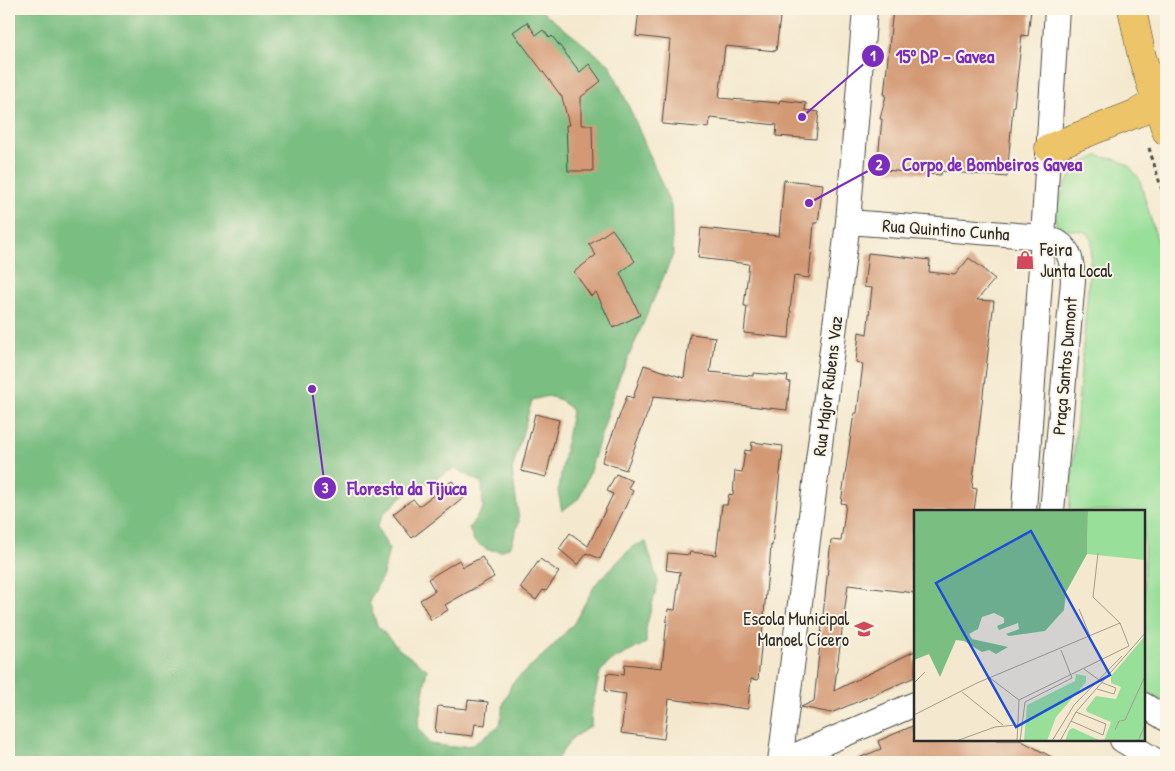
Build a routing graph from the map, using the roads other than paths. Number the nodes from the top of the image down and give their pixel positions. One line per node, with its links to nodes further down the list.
1 (865, 9): 7 (street, Rua Major Rubens Vaz)
2 (1057, 9): 6 (street, Praça Santos Dumont)
3 (1132, 9): 4 (main road)
4 (1161, 99): 5 (main road); 6 (main road)
5 (1166, 131)
6 (1049, 148): 8 (street, Praça Santos Dumont)
7 (848, 222): 8 (street, Rua Quintino Cunha); 15 (street, Rua Major Rubens Vaz)
8 (1043, 237): 9 (street, Praça Santos Dumont); 10 (street, Praça Santos Dumont)
9 (1024, 510)
10 (1052, 510)
11 (914, 704): 15 (street)
12 (1145, 706): 13 (street)
13 (1166, 719)
14 (1124, 741): 16 (street)
15 (780, 762)
16 (1158, 762)

